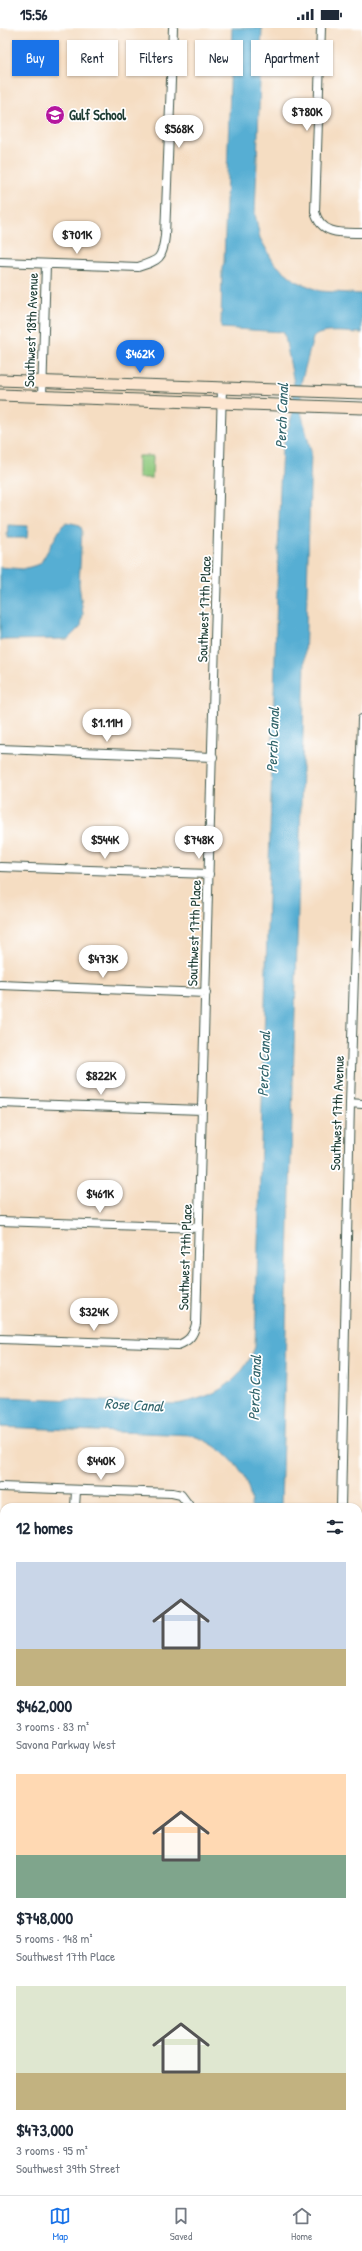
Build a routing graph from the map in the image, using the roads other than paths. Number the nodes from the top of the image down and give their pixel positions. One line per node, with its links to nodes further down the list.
1 (173, 28): 5 (street)
2 (321, 28): 3 (street)
3 (362, 234)
4 (0, 262): 5 (street)
5 (46, 264): 7 (street, Southwest 18th Avenue)
6 (0, 380): 7 (street)
7 (42, 382): 8 (street); 11 (street, Southwest 18th Avenue)
8 (222, 388): 9 (street); 12 (street, Southwest 17th Place)
9 (362, 393)
10 (0, 395): 11 (street)
11 (42, 396): 12 (street)
12 (222, 404): 13 (street); 16 (street, Southwest 17th Place)
13 (362, 408)
14 (362, 719): 22 (street, Southwest 17th Avenue)
15 (0, 749): 16 (street)
16 (213, 757): 18 (street, Southwest 17th Place)
17 (0, 867): 18 (street)
18 (209, 874): 20 (street, Southwest 17th Place)
19 (0, 985): 20 (street)
20 (206, 993): 24 (street, Southwest 17th Place)
21 (0, 1103): 24 (street)
22 (350, 1103): 23 (street); 32 (street, Southwest 17th Avenue)
23 (362, 1104)
24 (202, 1110): 26 (street, Southwest 17th Place)
25 (0, 1221): 26 (street)
26 (199, 1228): 27 (street, Southwest 17th Place)
27 (0, 1339)
28 (0, 1487): 29 (street)
29 (76, 1490): 30 (street); 31 (street)
30 (75, 1503)
31 (188, 1503)
32 (341, 1503)

